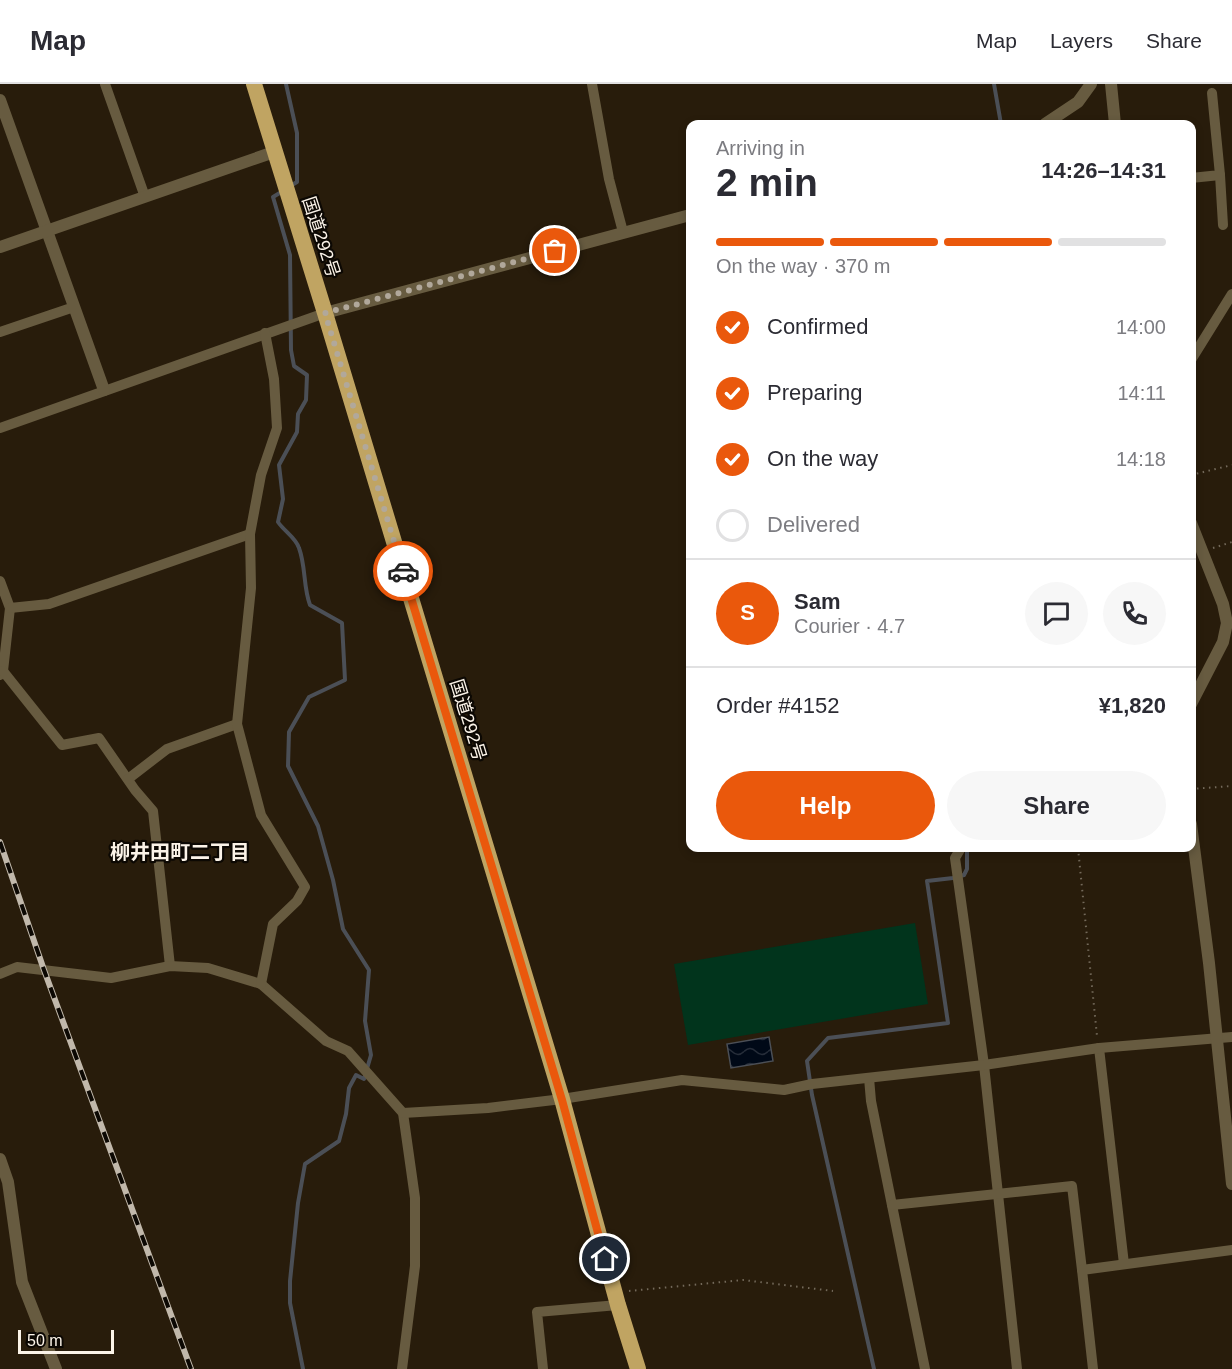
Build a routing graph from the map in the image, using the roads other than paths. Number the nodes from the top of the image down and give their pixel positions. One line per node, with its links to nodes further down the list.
1 (105, 84): 13 (street)
2 (254, 84): 10 (highway, 国道292号)
3 (592, 84): 17 (street)
4 (1091, 84): 8 (street)
5 (1111, 84): 9 (street)
6 (1212, 93): 11 (street)
7 (0, 100): 16 (street)
8 (1051, 120)
9 (1115, 120)
10 (274, 152): 13 (street); 21 (highway, 国道292号)
11 (1220, 175): 12 (street); 15 (street)
12 (1196, 177)
13 (145, 197): 16 (street)
14 (686, 216): 17 (street)
15 (1223, 225)
16 (48, 231): 18 (street); 20 (street)
17 (624, 232): 21 (street)
18 (0, 247)
19 (1232, 294): 24 (street)
20 (74, 307): 22 (street); 25 (street)
21 (325, 313): 23 (street); 45 (highway, 国道292号)
22 (0, 332)
23 (265, 333): 25 (street); 27 (street)
24 (1196, 352)
25 (104, 390): 26 (street)
26 (0, 428)
27 (250, 534): 30 (street); 33 (street)
28 (1196, 536): 32 (street)
29 (0, 581): 30 (street)
30 (10, 608): 31 (street)
31 (1, 673): 34 (street)
32 (1196, 694)
33 (237, 724): 34 (street); 39 (street)
34 (128, 779): 37 (street)
35 (959, 852): 43 (street)
36 (1195, 852): 41 (street)
37 (170, 966): 38 (street); 39 (street)
38 (0, 974)
39 (261, 984): 46 (street)
40 (1232, 1037): 41 (street)
41 (1216, 1039): 42 (street); 48 (street)
42 (1099, 1048): 43 (street); 53 (street)
43 (984, 1065): 44 (street); 50 (street)
44 (869, 1077): 45 (street); 51 (street)
45 (562, 1100): 46 (street); 55 (highway, 国道292号)
46 (404, 1113): 57 (street)
47 (0, 1159): 56 (street)
48 (1231, 1160): 49 (street)
49 (1232, 1184)
50 (999, 1194): 51 (street); 54 (street); 61 (street)
51 (892, 1205): 60 (street)
52 (1232, 1250): 53 (street)
53 (1124, 1264): 54 (street)
54 (1082, 1270): 62 (street)
55 (620, 1298): 58 (street); 59 (highway, 国道292号)
56 (56, 1369)
57 (402, 1369)
58 (543, 1369)
59 (638, 1369)
60 (925, 1369)
61 (1017, 1369)
62 (1094, 1369)

